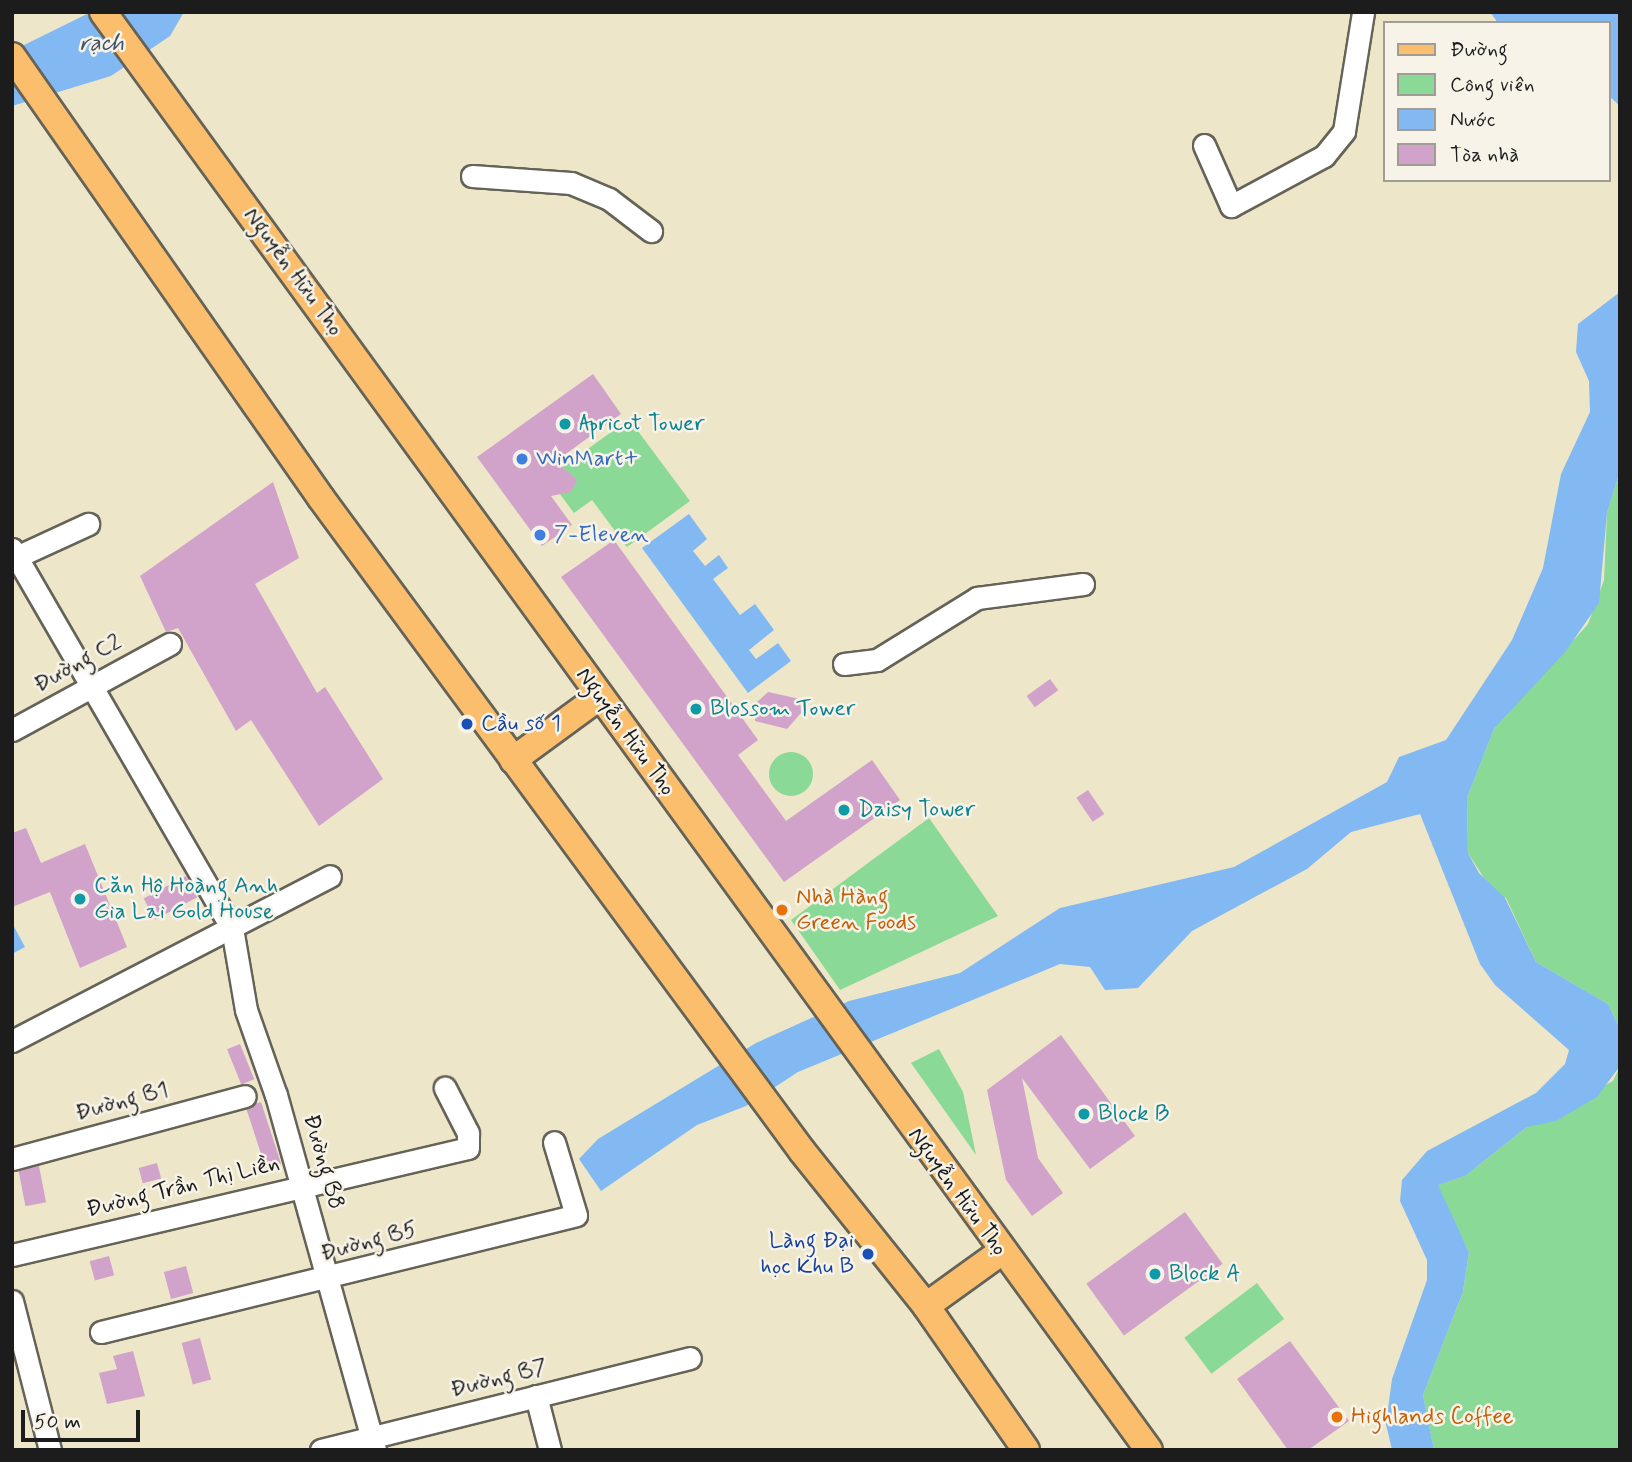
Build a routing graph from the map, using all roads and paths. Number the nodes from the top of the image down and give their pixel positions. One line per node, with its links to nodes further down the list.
1 (103, 12): 13 (main road, Nguyễn Hữu Thọ)
2 (1363, 12): 4 (street)
3 (12, 56): 15 (main road)
4 (1204, 145)
5 (472, 176): 6 (street)
6 (651, 231)
7 (88, 524): 8 (street)
8 (14, 554): 12 (street)
9 (1083, 584): 11 (street)
10 (170, 644): 12 (street, Đường C2)
11 (844, 664)
12 (93, 686): 14 (street, Đường C2); 17 (street)
13 (599, 697): 15 (main road); 24 (main road, Nguyễn Hữu Thọ)
14 (12, 730)
15 (513, 760): 28 (main road)
16 (330, 876): 17 (street)
17 (232, 928): 18 (street); 23 (street, Đường B8)
18 (12, 1041)
19 (444, 1088): 23 (street, Đường Trần Thị Liền)
20 (245, 1096): 22 (street, Đường B1)
21 (554, 1143): 26 (street, Đường B5)
22 (12, 1159)
23 (303, 1185): 25 (street, Đường Trần Thị Liền); 26 (street, Đường B8)
24 (1001, 1252): 28 (main road); 37 (main road, Nguyễn Hữu Thọ)
25 (12, 1255)
26 (328, 1280): 29 (street, Đường B5); 32 (street, Đường B8)
27 (12, 1301): 33 (street)
28 (926, 1306): 36 (main road)
29 (101, 1332)
30 (690, 1358): 31 (street, Đường B7)
31 (536, 1396): 32 (street, Đường B7); 35 (street)
32 (374, 1444): 34 (street, Đường B7)
33 (50, 1450)
34 (321, 1450)
35 (550, 1450)
36 (1026, 1450)
37 (1149, 1450)

